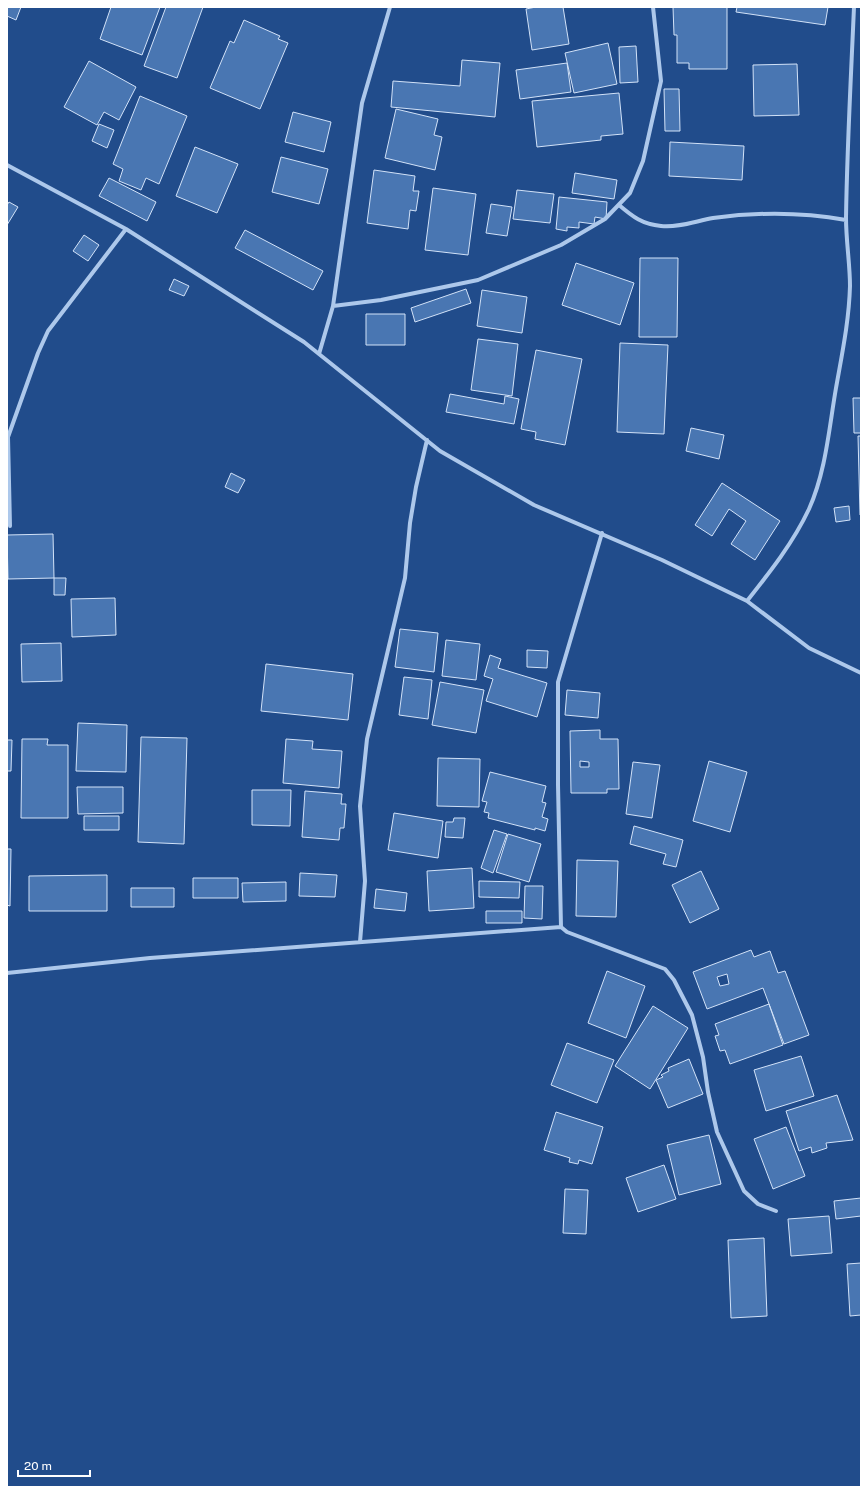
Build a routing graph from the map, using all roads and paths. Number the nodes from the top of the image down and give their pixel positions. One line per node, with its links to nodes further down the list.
1 (390, 7): 8 (street)
2 (653, 7): 5 (street)
3 (854, 7): 6 (street)
4 (7, 165): 7 (street)
5 (619, 204): 6 (street); 8 (street)
6 (846, 220): 13 (street)
7 (126, 229): 9 (street); 11 (street)
8 (333, 306): 9 (street)
9 (319, 354): 10 (street)
10 (427, 440): 12 (street); 16 (street)
11 (10, 526)
12 (602, 533): 13 (street); 15 (street)
13 (746, 601): 14 (street)
14 (861, 673)
15 (561, 928): 16 (street); 18 (street)
16 (360, 942): 17 (street)
17 (7, 973)
18 (776, 1211)

